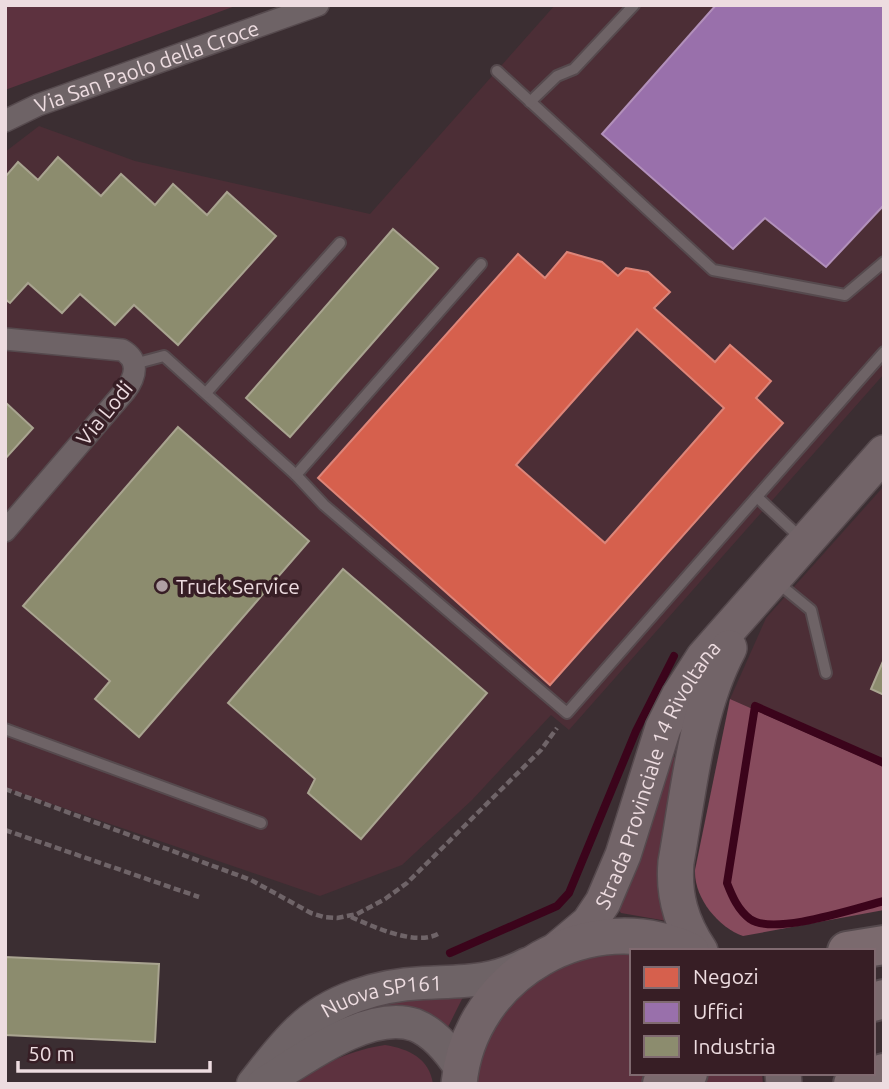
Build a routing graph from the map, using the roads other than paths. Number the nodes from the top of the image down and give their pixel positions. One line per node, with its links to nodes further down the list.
1 (318, 5): 5 (street, Via San Paolo della Croce)
2 (634, 5): 4 (lane)
3 (497, 71): 4 (lane)
4 (530, 102): 7 (lane)
5 (10, 118)
6 (340, 243): 12 (lane)
7 (884, 262)
8 (481, 264): 14 (lane)
9 (5, 339): 11 (street, Via Lodi)
10 (884, 352): 15 (lane)
11 (134, 364): 12 (lane); 16 (street, Via Lodi)
12 (206, 393): 14 (lane)
13 (884, 453): 17 (main road, Strada Provinciale 14 Rivoltana)
14 (296, 475): 15 (lane)
15 (757, 497): 17 (lane)
16 (5, 531)
17 (805, 542): 18 (main road, Strada Provinciale 14 Rivoltana)
18 (764, 588): 19 (lane); 24 (main road, Strada Provinciale 14 Rivoltana); 26 (main road, Strada Provinciale 14 Rivoltana)
19 (826, 673)
20 (5, 729): 21 (lane)
21 (261, 823)
22 (884, 945): 25 (highway)
23 (686, 949): 26 (main road)
24 (699, 949)
25 (859, 949)
26 (548, 953): 29 (main road, Strada Provinciale 14 Rivoltana); 30 (main road, Nuova SP161)
27 (884, 1073): 33 (highway)
28 (683, 1075): 32 (highway)
29 (460, 1077): 31 (main road, Nuova SP161)
30 (253, 1084)
31 (263, 1084)
32 (662, 1084)
33 (853, 1084)

